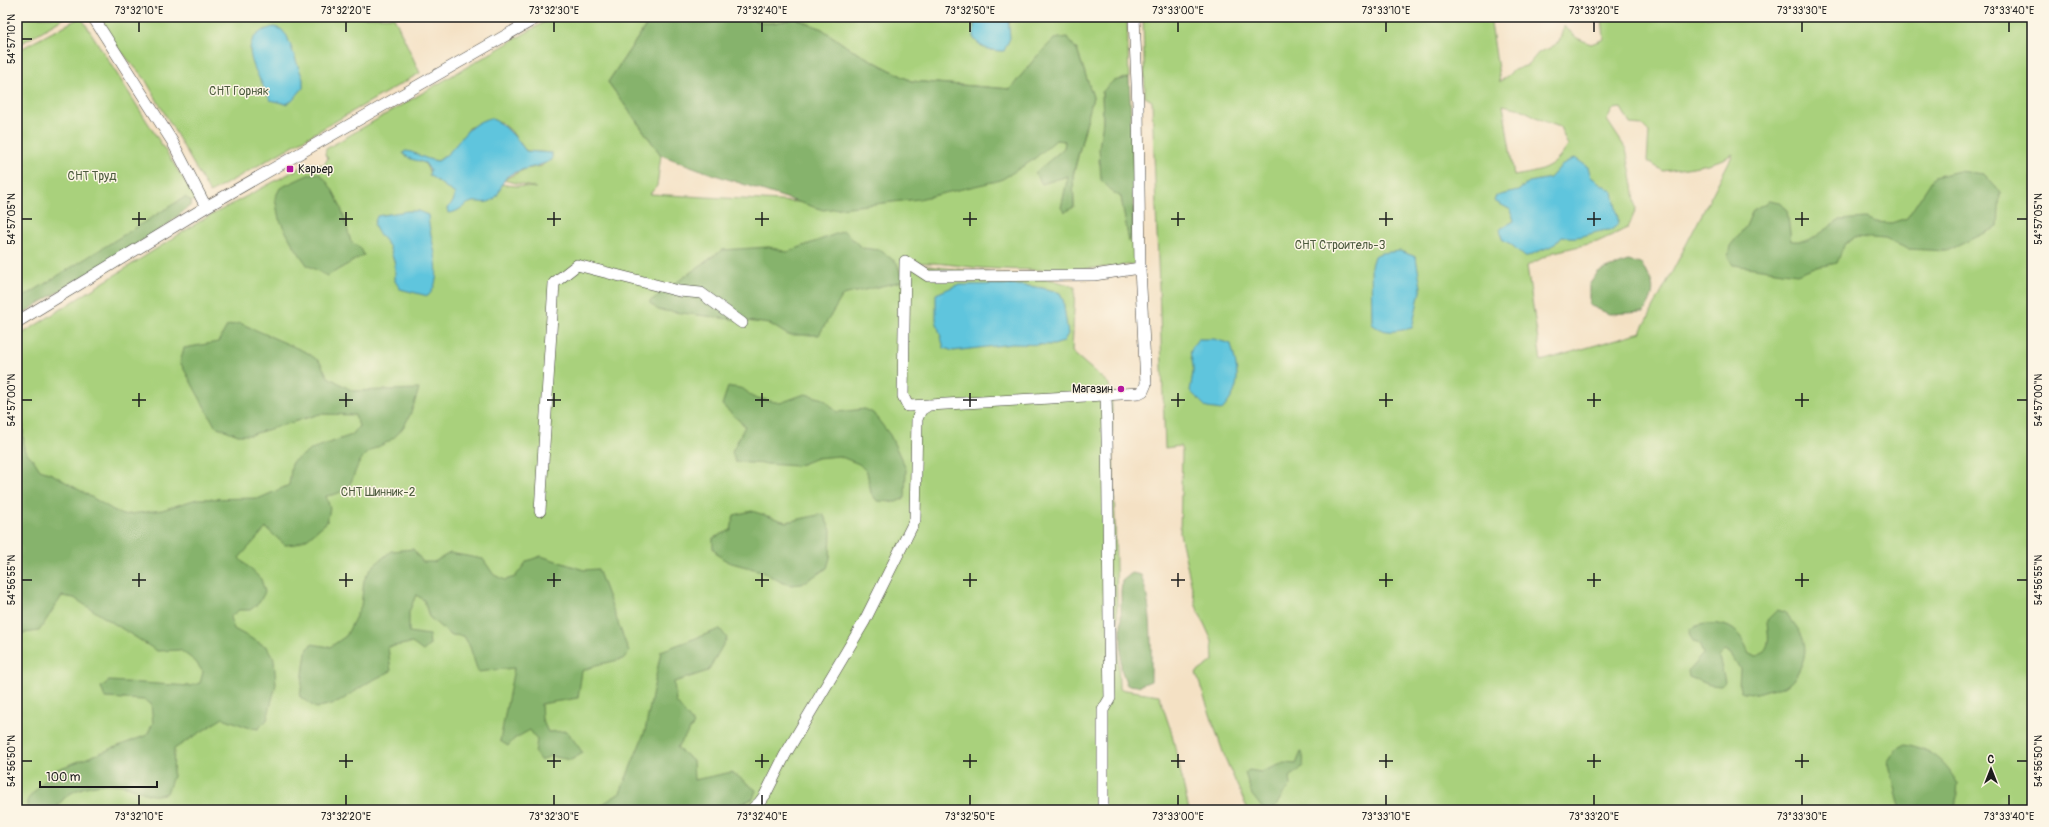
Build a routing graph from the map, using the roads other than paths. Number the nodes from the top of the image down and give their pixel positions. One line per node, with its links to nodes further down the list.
1 (93, 17): 4 (street)
2 (538, 17): 4 (street)
3 (1134, 17): 5 (street)
4 (206, 207): 6 (street)
5 (1140, 268): 8 (street); 9 (street)
6 (17, 322)
7 (742, 324): 10 (street)
8 (1106, 395): 9 (street); 12 (street)
9 (929, 405): 11 (street)
10 (540, 511)
11 (751, 810)
12 (1103, 810)

